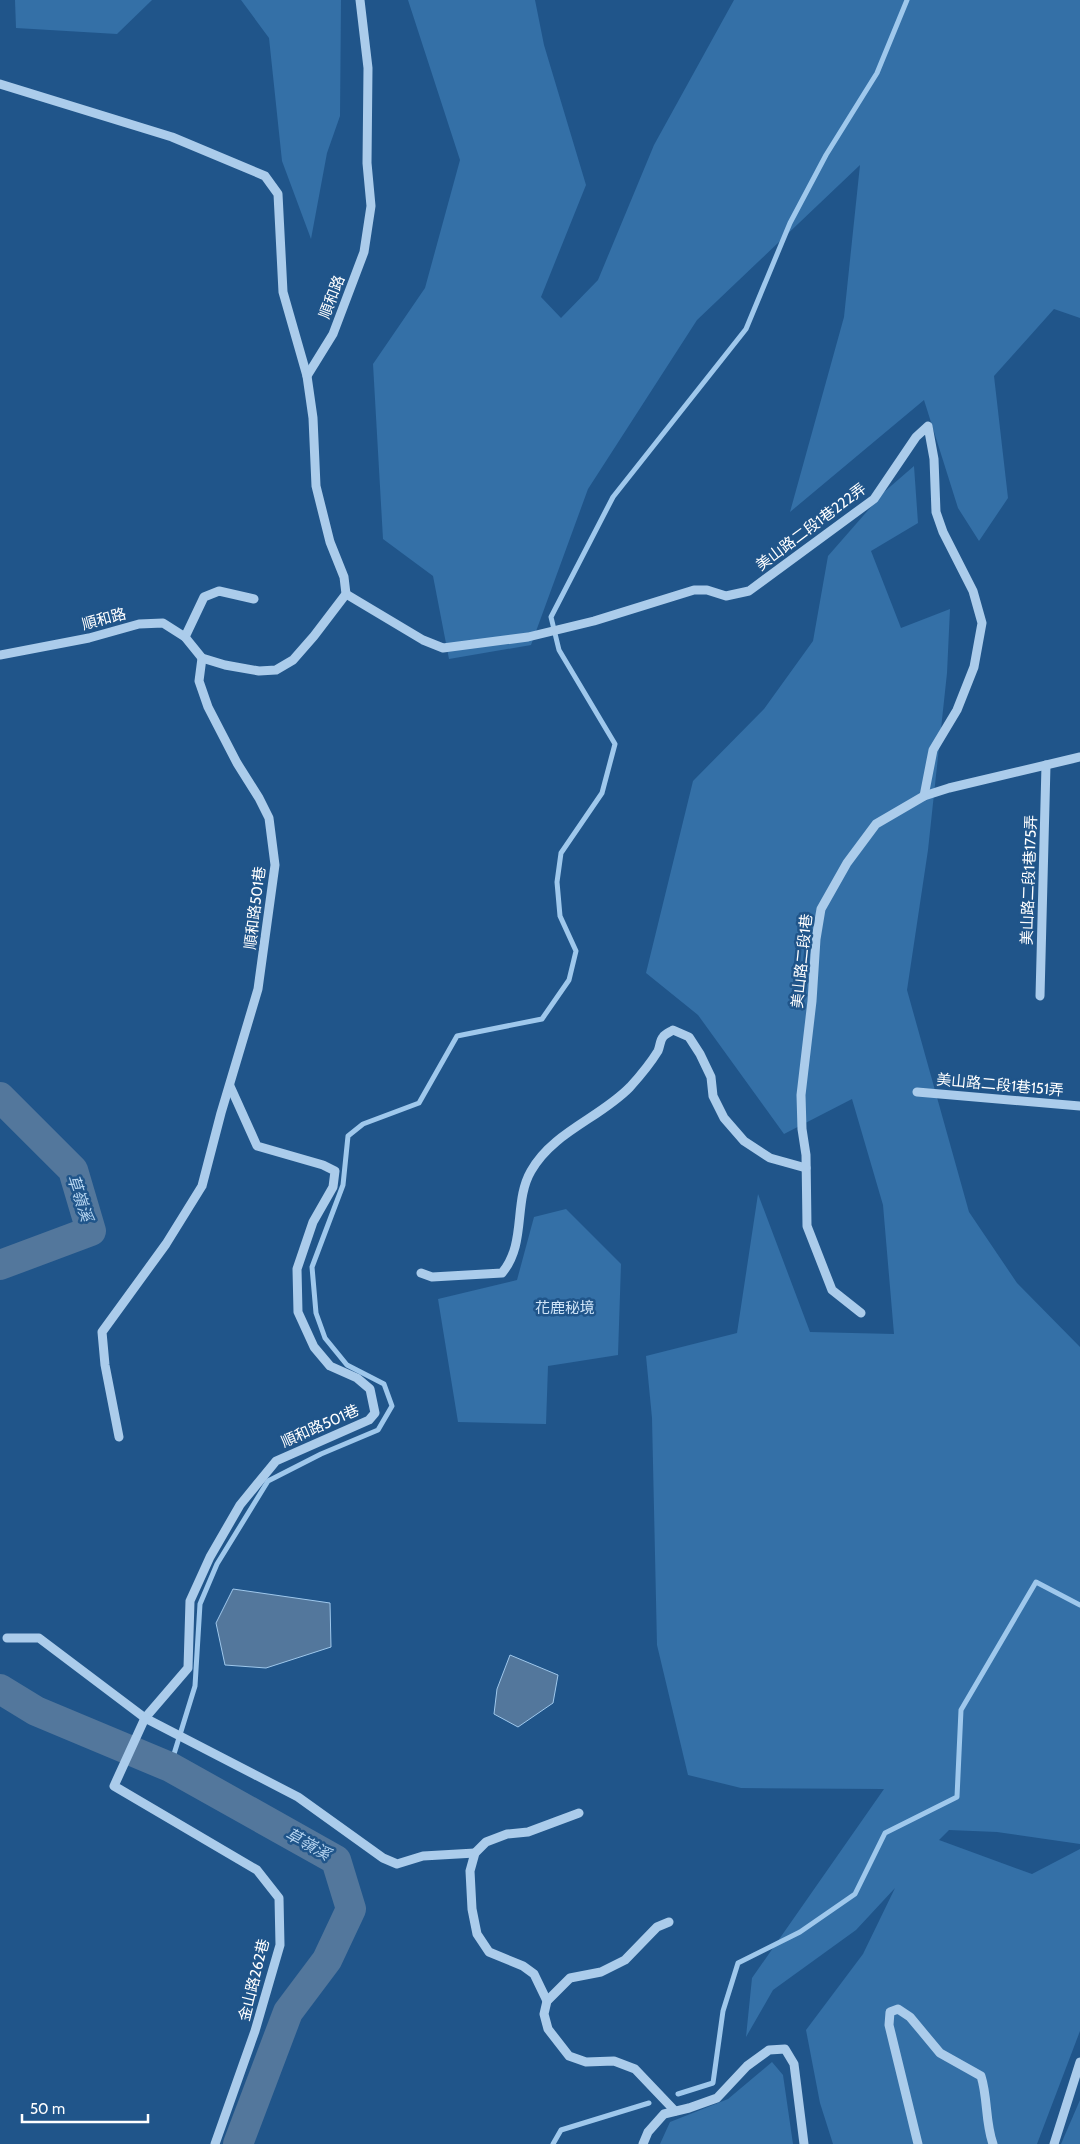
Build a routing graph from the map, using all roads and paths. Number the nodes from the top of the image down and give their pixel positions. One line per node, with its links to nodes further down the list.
1 (360, 0): 3 (street, 順和路)
2 (0, 84): 3 (street)
3 (307, 376): 4 (street)
4 (346, 594): 8 (street); 11 (street, 美山路二段1巷222弄)
5 (254, 599): 6 (street)
6 (186, 637): 7 (street, 順和路); 8 (street, 順和路)
7 (0, 656)
8 (202, 658): 13 (street, 順和路501巷)
9 (1080, 757): 10 (street, 美山路二段1巷)
10 (1046, 765): 11 (street, 美山路二段1巷); 12 (street, 美山路二段1巷175弄)
11 (924, 796): 16 (street, 美山路二段1巷)
12 (1040, 996)
13 (230, 1086): 19 (street, 順和路501巷); 21 (street, 順和路501巷)
14 (917, 1092): 15 (street, 美山路二段1巷151弄)
15 (1080, 1106)
16 (806, 1168): 17 (street); 18 (street, 美山路二段1巷)
17 (421, 1273)
18 (861, 1313)
19 (119, 1437)
20 (7, 1638): 21 (street)
21 (145, 1718): 22 (street, 順和路501巷); 24 (street)
22 (114, 1786): 29 (street, 金山路262巷)
23 (579, 1813): 24 (street)
24 (475, 1853): 26 (street)
25 (669, 1922): 26 (street)
26 (547, 2001): 28 (street)
27 (1080, 2062): 34 (street)
28 (675, 2111): 30 (street); 31 (street)
29 (214, 2144)
30 (643, 2144)
31 (804, 2144)
32 (918, 2144): 33 (street)
33 (993, 2144)
34 (1054, 2144)

